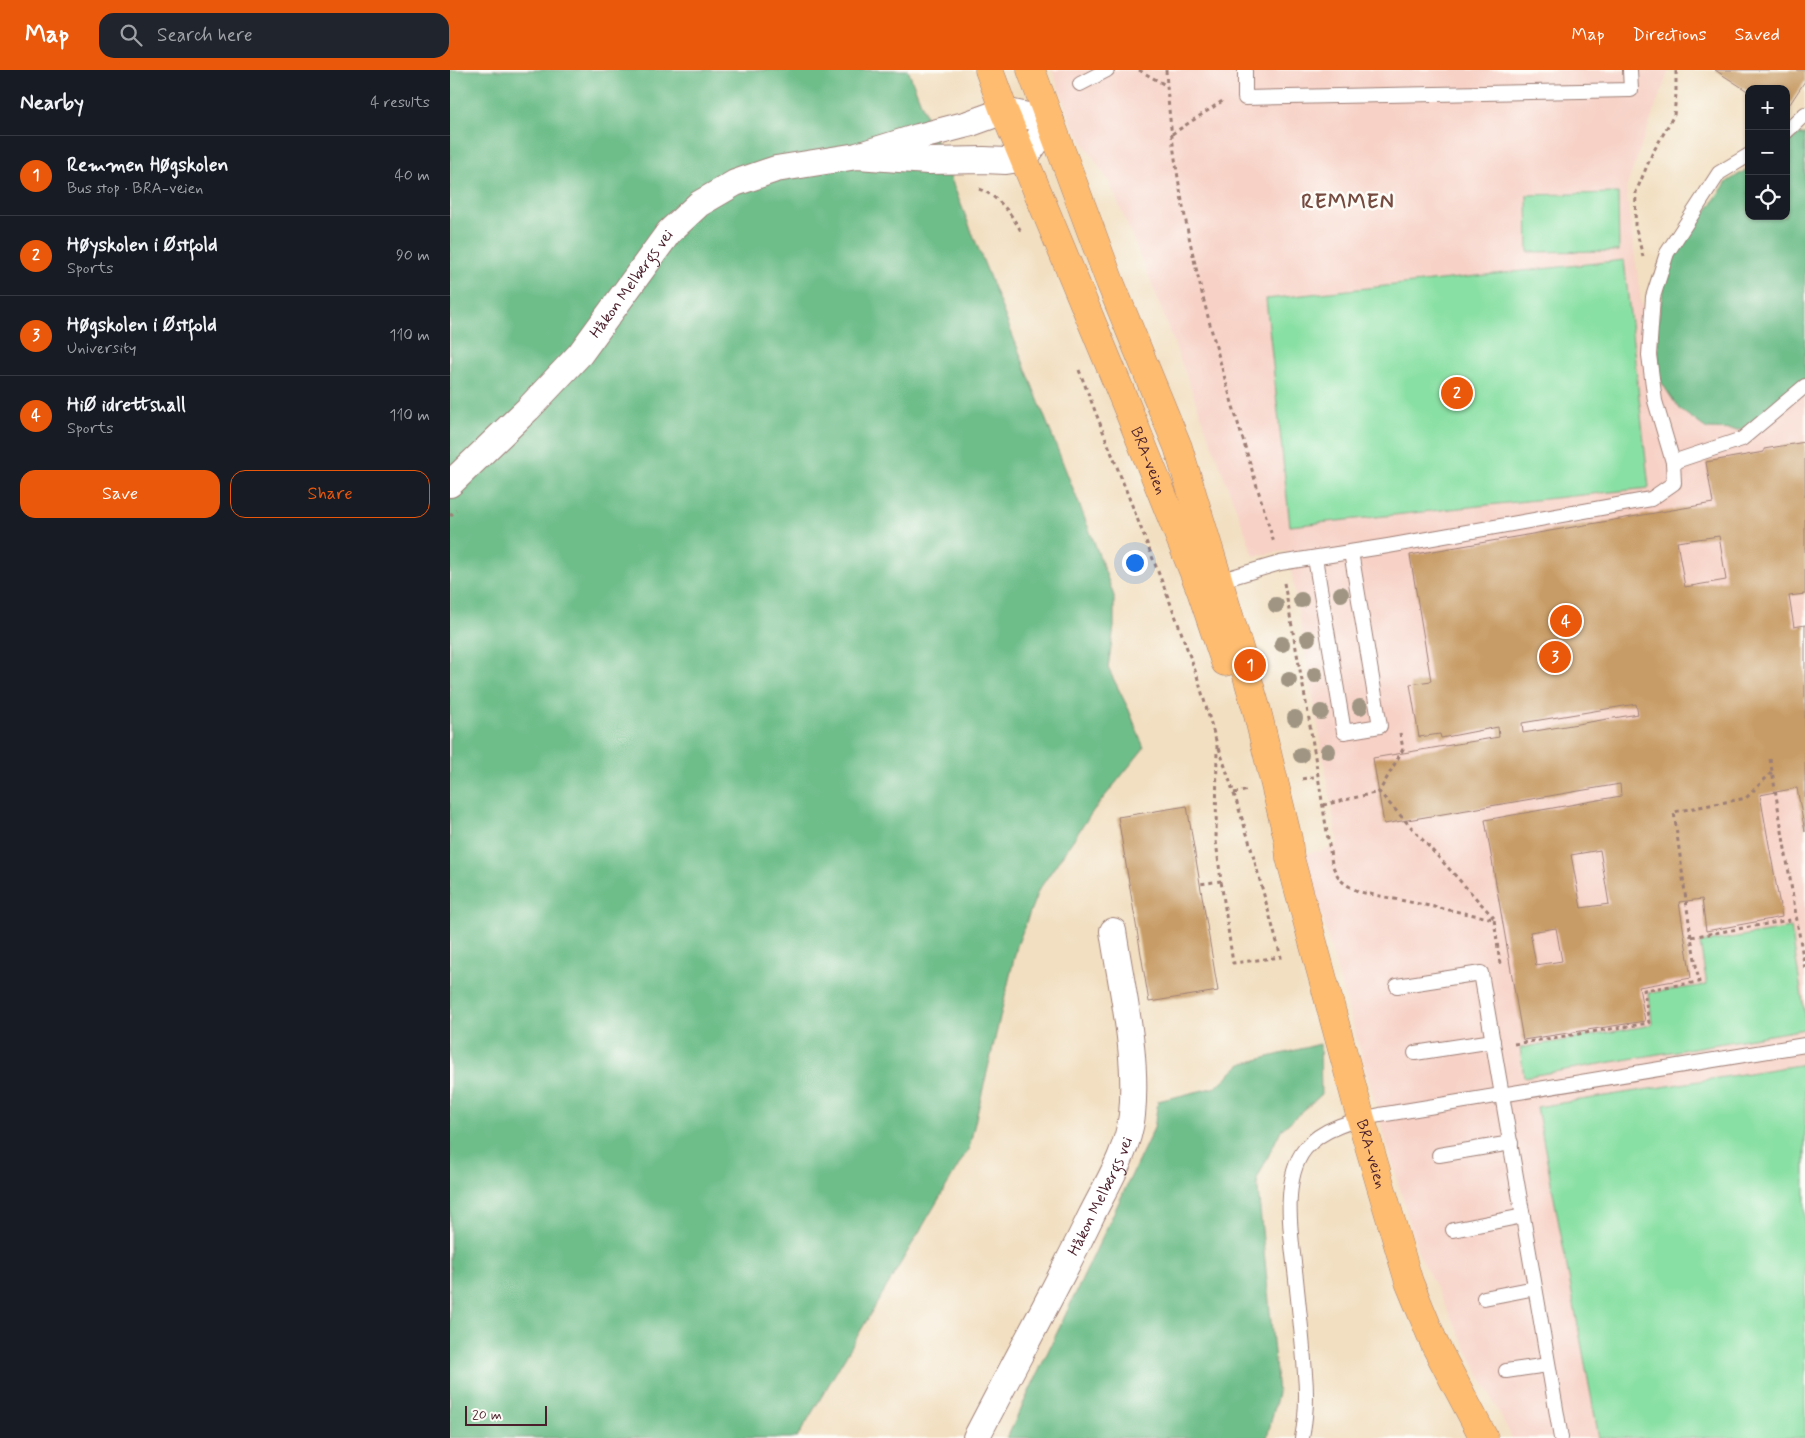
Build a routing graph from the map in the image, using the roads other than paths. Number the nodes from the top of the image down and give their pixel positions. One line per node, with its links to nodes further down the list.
1 (989, 70): 7 (main road, BRA-veien)
2 (1031, 70): 9 (main road, BRA-veien)
3 (1107, 70): 6 (lane)
4 (1245, 70): 5 (lane)
5 (1630, 70)
6 (1080, 84)
7 (1004, 111): 9 (street); 11 (street); 13 (main road, BRA-veien)
8 (1805, 114): 10 (lane)
9 (1051, 122): 13 (street); 19 (main road, BRA-veien)
10 (1788, 130)
11 (857, 156): 13 (street); 16 (street, Håkon Melbergs vei)
12 (1745, 157): 15 (lane)
13 (1025, 158): 19 (main road, BRA-veien)
14 (1805, 386): 15 (lane)
15 (1673, 462): 17 (lane)
16 (450, 484)
17 (1352, 552): 18 (lane); 18 (lane)
18 (1316, 558): 19 (lane)
19 (1210, 584): 26 (main road, BRA-veien)
20 (1113, 931): 35 (street, Håkon Melbergs vei)
21 (1397, 986): 22 (lane)
22 (1493, 1041): 24 (lane); 25 (lane)
23 (1805, 1045): 25 (lane)
24 (1415, 1053)
25 (1503, 1094): 26 (lane); 27 (lane)
26 (1361, 1119): 36 (lane); 37 (main road, BRA-veien)
27 (1511, 1143): 28 (lane); 29 (lane)
28 (1439, 1155)
29 (1523, 1216): 30 (lane); 31 (lane)
30 (1453, 1230)
31 (1535, 1288): 32 (lane); 33 (lane)
32 (1484, 1298)
33 (1548, 1365): 34 (lane); 38 (lane)
34 (1506, 1371)
35 (976, 1438)
36 (1302, 1438)
37 (1484, 1438)
38 (1561, 1438)

